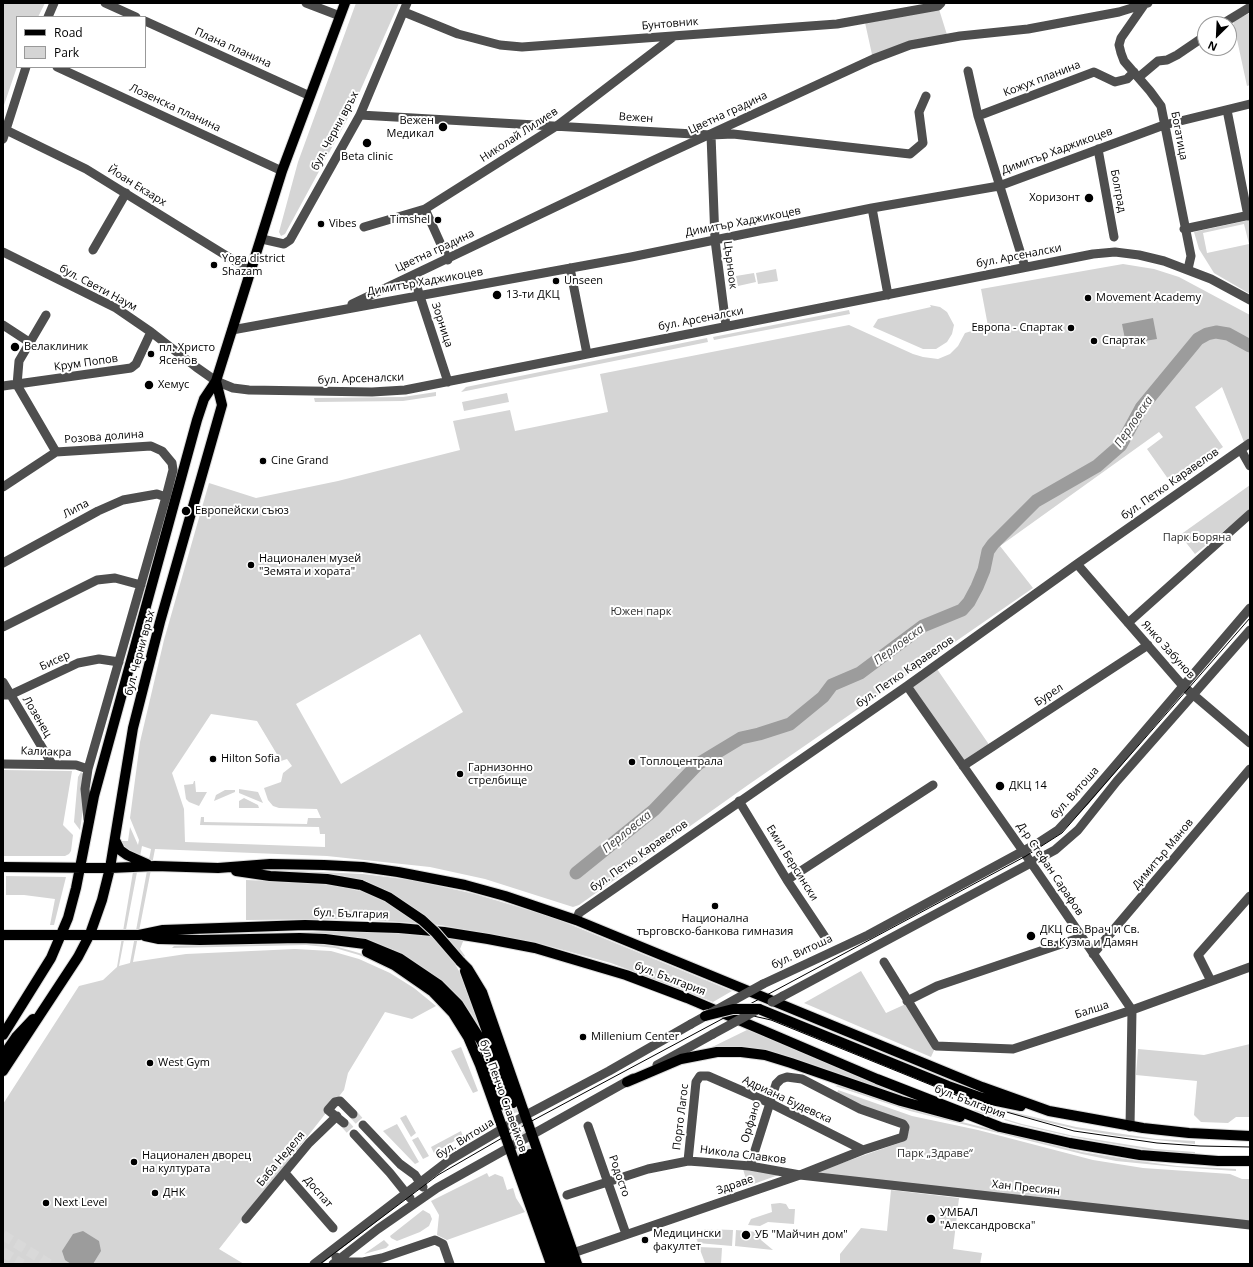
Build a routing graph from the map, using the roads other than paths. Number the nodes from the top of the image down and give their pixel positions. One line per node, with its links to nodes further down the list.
1 (54, 3): 10 (street)
2 (105, 3): 11 (street)
3 (306, 3): 12 (street)
4 (345, 3): 12 (main road, бул. Черни връх)
5 (407, 3): 9 (street, бул. Черни връх)
6 (941, 3): 15 (street, Бунтовник)
7 (1145, 4): 20 (street, Богатица); 30 (street, Цветна градина)
8 (1250, 7): 13 (street)
9 (404, 12): 15 (street, Бунтовник); 25 (street, бул. Черни връх)
10 (48, 16)
11 (134, 16)
12 (340, 16): 21 (main road, бул. Черни връх)
13 (1235, 16)
14 (146, 21): 21 (street, Плана планина)
15 (673, 37): 27 (street, Николай Лилиев)
16 (1197, 41): 20 (street, Кожух планина)
17 (26, 68): 29 (street)
18 (59, 68): 32 (street, Лозенска планина)
19 (968, 71): 26 (street)
20 (1136, 74): 26 (street, Кожух планина); 28 (street, Богатица)
21 (310, 96): 32 (main road, бул. Черни връх)
22 (926, 96): 30 (street, Вежен)
23 (1250, 104): 24 (street, Димитър Хаджикоцев)
24 (1227, 110): 28 (street, Димитър Хаджикоцев); 37 (street)
25 (360, 115): 27 (street, Вежен); 41 (street, бул. Черни връх)
26 (978, 116): 33 (street)
27 (558, 125): 30 (street, Вежен); 36 (street, Николай Лилиев)
28 (1164, 125): 31 (street, Димитър Хаджикоцев); 39 (street, Богатица)
29 (4, 135): 34 (street, Йоан Екзарх)
30 (711, 135): 42 (street, Църноок); 45 (street, Цветна градина)
31 (1098, 149): 33 (street, Димитър Хаджикоцев); 40 (street, Болград)
32 (282, 171): 41 (main road, бул. Черни връх)
33 (999, 186): 35 (street, Димитър Хаджикоцев); 46 (street)
34 (126, 193): 43 (street); 49 (street, Йоан Екзарх)
35 (872, 208): 42 (street, Димитър Хаджикоцев); 52 (street)
36 (425, 209): 38 (street, Николай Лилиев); 45 (street)
37 (1249, 215): 39 (street)
38 (364, 227)
39 (1184, 229): 48 (street, Богатица)
40 (1114, 237)
41 (262, 239): 49 (main road, бул. Черни връх)
42 (715, 240): 47 (street, Димитър Хаджикоцев); 57 (street, Църноок)
43 (93, 250)
44 (3, 252): 59 (street, бул. Свети Наум)
45 (448, 260): 50 (street, Цветна градина)
46 (1025, 267): 48 (street, бул. Арсеналски); 52 (street, бул. Арсеналски)
47 (570, 268): 51 (street, Димитър Хаджикоцев); 61 (street)
48 (1188, 269): 53 (street, бул. Арсеналски)
49 (251, 271): 58 (main road, бул. Черни връх)
50 (413, 275): 51 (street, Зорница); 54 (street, Цветна градина)
51 (420, 295): 54 (street, Димитър Хаджикоцев); 63 (street, Зорница)
52 (888, 295): 57 (street, бул. Арсеналски)
53 (1250, 300)
54 (339, 310): 58 (street, Димитър Хаджикоцев)
55 (46, 315): 60 (street)
56 (3, 325): 60 (street)
57 (726, 326): 61 (street, бул. Арсеналски)
58 (232, 330): 62 (main road, бул. Черни връх)
59 (151, 332): 62 (street, бул. Свети Наум); 64 (street, Крум Попов)
60 (29, 342): 64 (street)
61 (587, 354): 63 (street, бул. Арсеналски)
62 (216, 381): 63 (street, бул. Арсеналски); 96 (main road, бул. Черни връх); 97 (main road, бул. Черни връх)
63 (448, 382)
64 (18, 384): 65 (street, Крум Попов); 68 (street)
65 (3, 386)
66 (1250, 443): 67 (street, бул. Петко Каравелов)
67 (1240, 450): 70 (street); 75 (street, бул. Петко Каравелов)
68 (56, 452): 69 (street, Розова долина); 71 (street, Розова долина)
69 (166, 455): 72 (street, бул. Черни връх)
70 (1250, 466)
71 (3, 487)
72 (166, 496): 74 (street, Липа); 76 (street, бул. Черни връх)
73 (1250, 514): 78 (street)
74 (3, 563)
75 (1077, 564): 78 (street, Янко Забунов); 84 (street, бул. Петко Каравелов)
76 (141, 585): 79 (street); 82 (street, бул. Черни връх)
77 (1250, 608): 85 (street, бул. Витоша)
78 (1128, 622): 81 (street, Янко Забунов)
79 (3, 627)
80 (1250, 630): 86 (street)
81 (1148, 645): 85 (street, Янко Забунов); 91 (street, Бурел)
82 (119, 662): 87 (street, Бисер); 93 (street, бул. Черни връх)
83 (3, 682): 87 (street, Лозенец)
84 (907, 686): 91 (street, Д-р Стефан Сарафов); 95 (street, бул. Петко Каравелов)
85 (1183, 686): 86 (street, Янко Забунов); 98 (street, бул. Витоша)
86 (1193, 694): 88 (street, Янко Забунов); 99 (street)
87 (6, 695): 90 (street, Лозенец)
88 (1250, 742)
89 (3, 764): 90 (street, Калиакра)
90 (52, 764): 93 (street, Калиакра)
91 (963, 766): 98 (street, Д-р Стефан Сарафов)
92 (1250, 768): 115 (street, Димитър Манов)
93 (88, 769): 96 (street, бул. Черни връх)
94 (933, 785): 105 (street)
95 (739, 801): 105 (street, Емил Берсински); 107 (street, бул. Петко Каравелов)
96 (89, 823): 102 (main road, бул. Черни връх)
97 (115, 840): 100 (main road); 103 (main road, бул. Черни връх)
98 (1023, 851): 99 (street, Д-р Стефан Сарафов); 124 (street, бул. Витоша, bridge)
99 (1032, 864): 113 (street, Д-р Стефан Сарафов); 122 (street, bridge)
100 (155, 866): 103 (main road, бул. България); 104 (main road, бул. България)
101 (3, 867): 102 (main road, бул. България)
102 (80, 867): 103 (main road, бул. България); 110 (main road, бул. Черни връх)
103 (110, 868): 108 (main road, бул. Черни връх)
104 (218, 868): 107 (main road, бул. България); 116 (main road, бул. Пенчо Славейков, bridge)
105 (787, 880): 112 (street, Емил Берсински)
106 (1250, 896): 119 (street)
107 (576, 920): 133 (main road, бул. България)
108 (90, 934): 110 (main road, бул. България); 111 (main road, бул. България); 121 (main road, бул. Черни връх)
109 (3, 935): 110 (main road, бул. България)
110 (61, 935): 125 (main road, бул. Черни връх)
111 (139, 935): 114 (main road, бул. Пенчо Славейков); 140 (main road, бул. България)
112 (825, 937)
113 (1082, 937): 115 (street, Д-р Стефан Сарафов); 120 (street)
114 (325, 939): 116 (main road, бул. Пенчо Славейков); 142 (main road, бул. Пенчо Славейков)
115 (1093, 954): 123 (street, Д-р Стефан Сарафов)
116 (460, 961): 135 (main road, бул. Пенчо Славейков)
117 (884, 962): 120 (street)
118 (1250, 967): 119 (street, Балша)
119 (1211, 981): 123 (street, Балша)
120 (907, 1001): 123 (street, Балша)
121 (46, 1008): 126 (main road); 127 (main road)
122 (759, 1009): 124 (main road, bridge); 130 (street, bridge); 133 (main road)
123 (1132, 1010): 141 (street)
124 (705, 1016): 135 (street, бул. Витоша, bridge)
125 (3, 1035)
126 (3, 1056)
127 (3, 1071)
128 (700, 1076): 132 (street, Адриана Будевска); 149 (street, Порто Лагос)
129 (834, 1077): 130 (main road); 131 (street); 140 (main road)
130 (627, 1082): 144 (street)
131 (821, 1087): 132 (street, Орфано); 147 (street, Здраве)
132 (770, 1103): 147 (street, Адриана Будевска); 150 (street, Орфано)
133 (1049, 1111): 141 (main road, бул. България)
134 (353, 1114): 136 (street)
135 (526, 1115): 142 (street, бул. Витоша); 144 (main road, бул. Пенчо Славейков)
136 (336, 1116): 137 (street); 151 (street, Баба Неделя)
137 (344, 1123)
138 (363, 1125): 154 (street)
139 (588, 1126): 153 (street, Родосто)
140 (1000, 1127): 148 (main road, бул. България)
141 (1130, 1127): 145 (main road, бул. България)
142 (502, 1130): 146 (main road, бул. Пенчо Славейков); 154 (street, бул. Витоша)
143 (354, 1134): 155 (street)
144 (532, 1134): 146 (street); 163 (main road, бул. Пенчо Славейков)
145 (1250, 1136)
146 (509, 1146): 157 (street); 167 (main road, бул. Пенчо Славейков)
147 (862, 1150): 152 (street, Здраве)
148 (1250, 1161)
149 (688, 1162): 150 (street, Никола Славков); 153 (street, Никола Славков)
150 (750, 1166): 152 (street, Никола Славков)
151 (285, 1173): 158 (street, Баба Неделя); 160 (street, Доспат)
152 (800, 1175): 159 (street, Хан Пресиян); 161 (street, Здраве)
153 (608, 1181): 156 (street, Никола Славков); 161 (street, Родосто)
154 (421, 1183): 155 (street, бул. Витоша); 157 (street)
155 (405, 1195): 157 (street); 162 (street, бул. Витоша)
156 (567, 1195)
157 (420, 1199): 164 (street)
158 (246, 1219)
159 (1250, 1225)
160 (333, 1228)
161 (626, 1234): 163 (street, Здраве)
162 (332, 1252): 164 (street); 165 (street, бул. Витоша)
163 (573, 1253): 170 (main road, бул. Пенчо Славейков)
164 (336, 1262): 166 (street)
165 (314, 1264)
166 (450, 1264)
167 (551, 1264)
168 (560, 1264): 169 (main road, бул. Пенчо Славейков)
169 (568, 1264)
170 (577, 1264)

